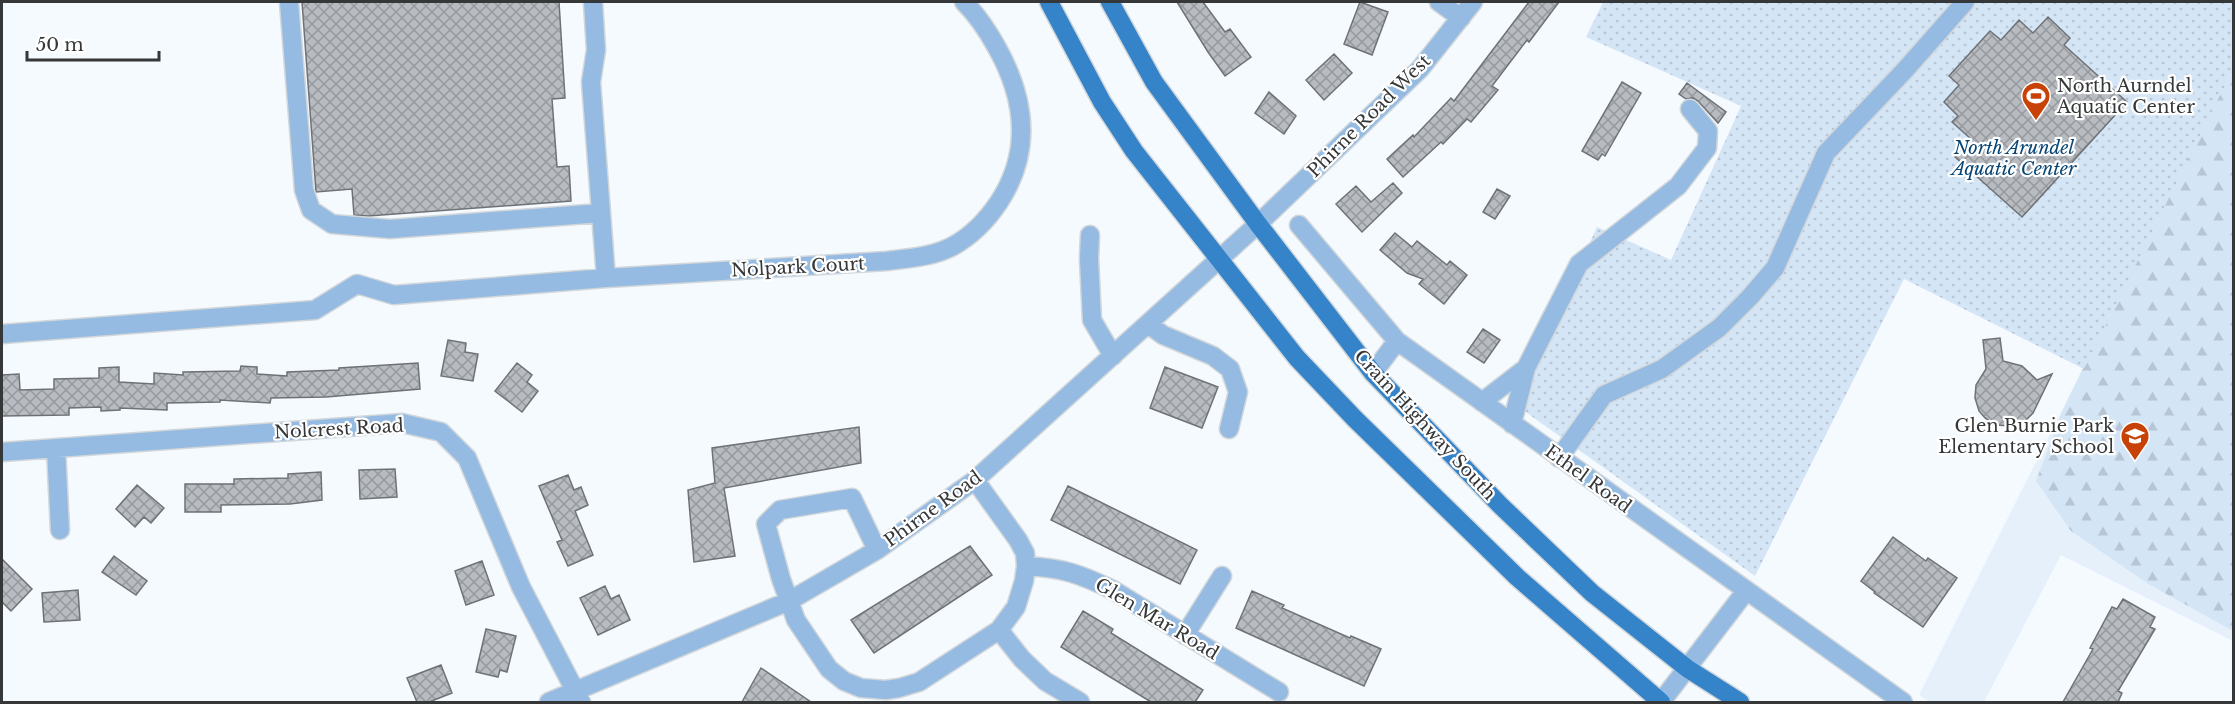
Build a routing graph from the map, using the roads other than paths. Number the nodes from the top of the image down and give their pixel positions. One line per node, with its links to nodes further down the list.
1 (289, 2): 11 (street)
2 (593, 2): 11 (street)
3 (964, 2): 16 (street, Nolpark Court)
4 (1049, 2): 15 (main road)
5 (1110, 2): 12 (main road, Crain Highway South)
6 (1439, 2): 9 (street)
7 (1473, 2): 9 (street, Phirne Road West)
8 (1965, 2): 28 (street)
9 (1461, 18): 12 (street, Phirne Road West)
10 (1690, 109): 21 (street)
11 (601, 213): 16 (street)
12 (1258, 224): 15 (street, Phirne Road); 22 (main road, Crain Highway South)
13 (1299, 225): 19 (street, Ethel Road)
14 (1090, 235): 20 (street)
15 (1220, 259): 17 (street, Phirne Road); 44 (main road)
16 (606, 278): 18 (street, Nolpark Court)
17 (1148, 324): 20 (street, Phirne Road); 25 (street)
18 (2, 334)
19 (1397, 341): 22 (street); 23 (street, Ethel Road)
20 (1113, 356): 29 (street, Phirne Road)
21 (1526, 368): 23 (street); 24 (street)
22 (1373, 373): 38 (main road, Crain Highway South)
23 (1482, 402): 24 (street, Ethel Road)
24 (1512, 424): 28 (street, Ethel Road)
25 (1229, 429)
26 (56, 448): 27 (street, Nolcrest Road); 30 (street); 40 (street, Nolcrest Road)
27 (2, 452)
28 (1559, 458): 34 (street, Ethel Road)
29 (975, 480): 31 (street, Phirne Road); 32 (street)
30 (60, 530)
31 (877, 550): 35 (street, Phirne Road); 35 (street)
32 (1026, 566): 36 (street); 37 (street, Glen Mar Road)
33 (1222, 576): 37 (street)
34 (1746, 591): 38 (street); 46 (street, Ethel Road)
35 (789, 601): 40 (street, Phirne Road); 41 (street)
36 (999, 630): 41 (street); 43 (street)
37 (1185, 635): 39 (street, Glen Mar Road)
38 (1688, 669): 44 (street); 45 (main road, Crain Highway South)
39 (1279, 693)
40 (579, 696): 42 (street, Phirne Road)
41 (887, 696)
42 (549, 702)
43 (1080, 702)
44 (1661, 702)
45 (1740, 702)
46 (1903, 702)

